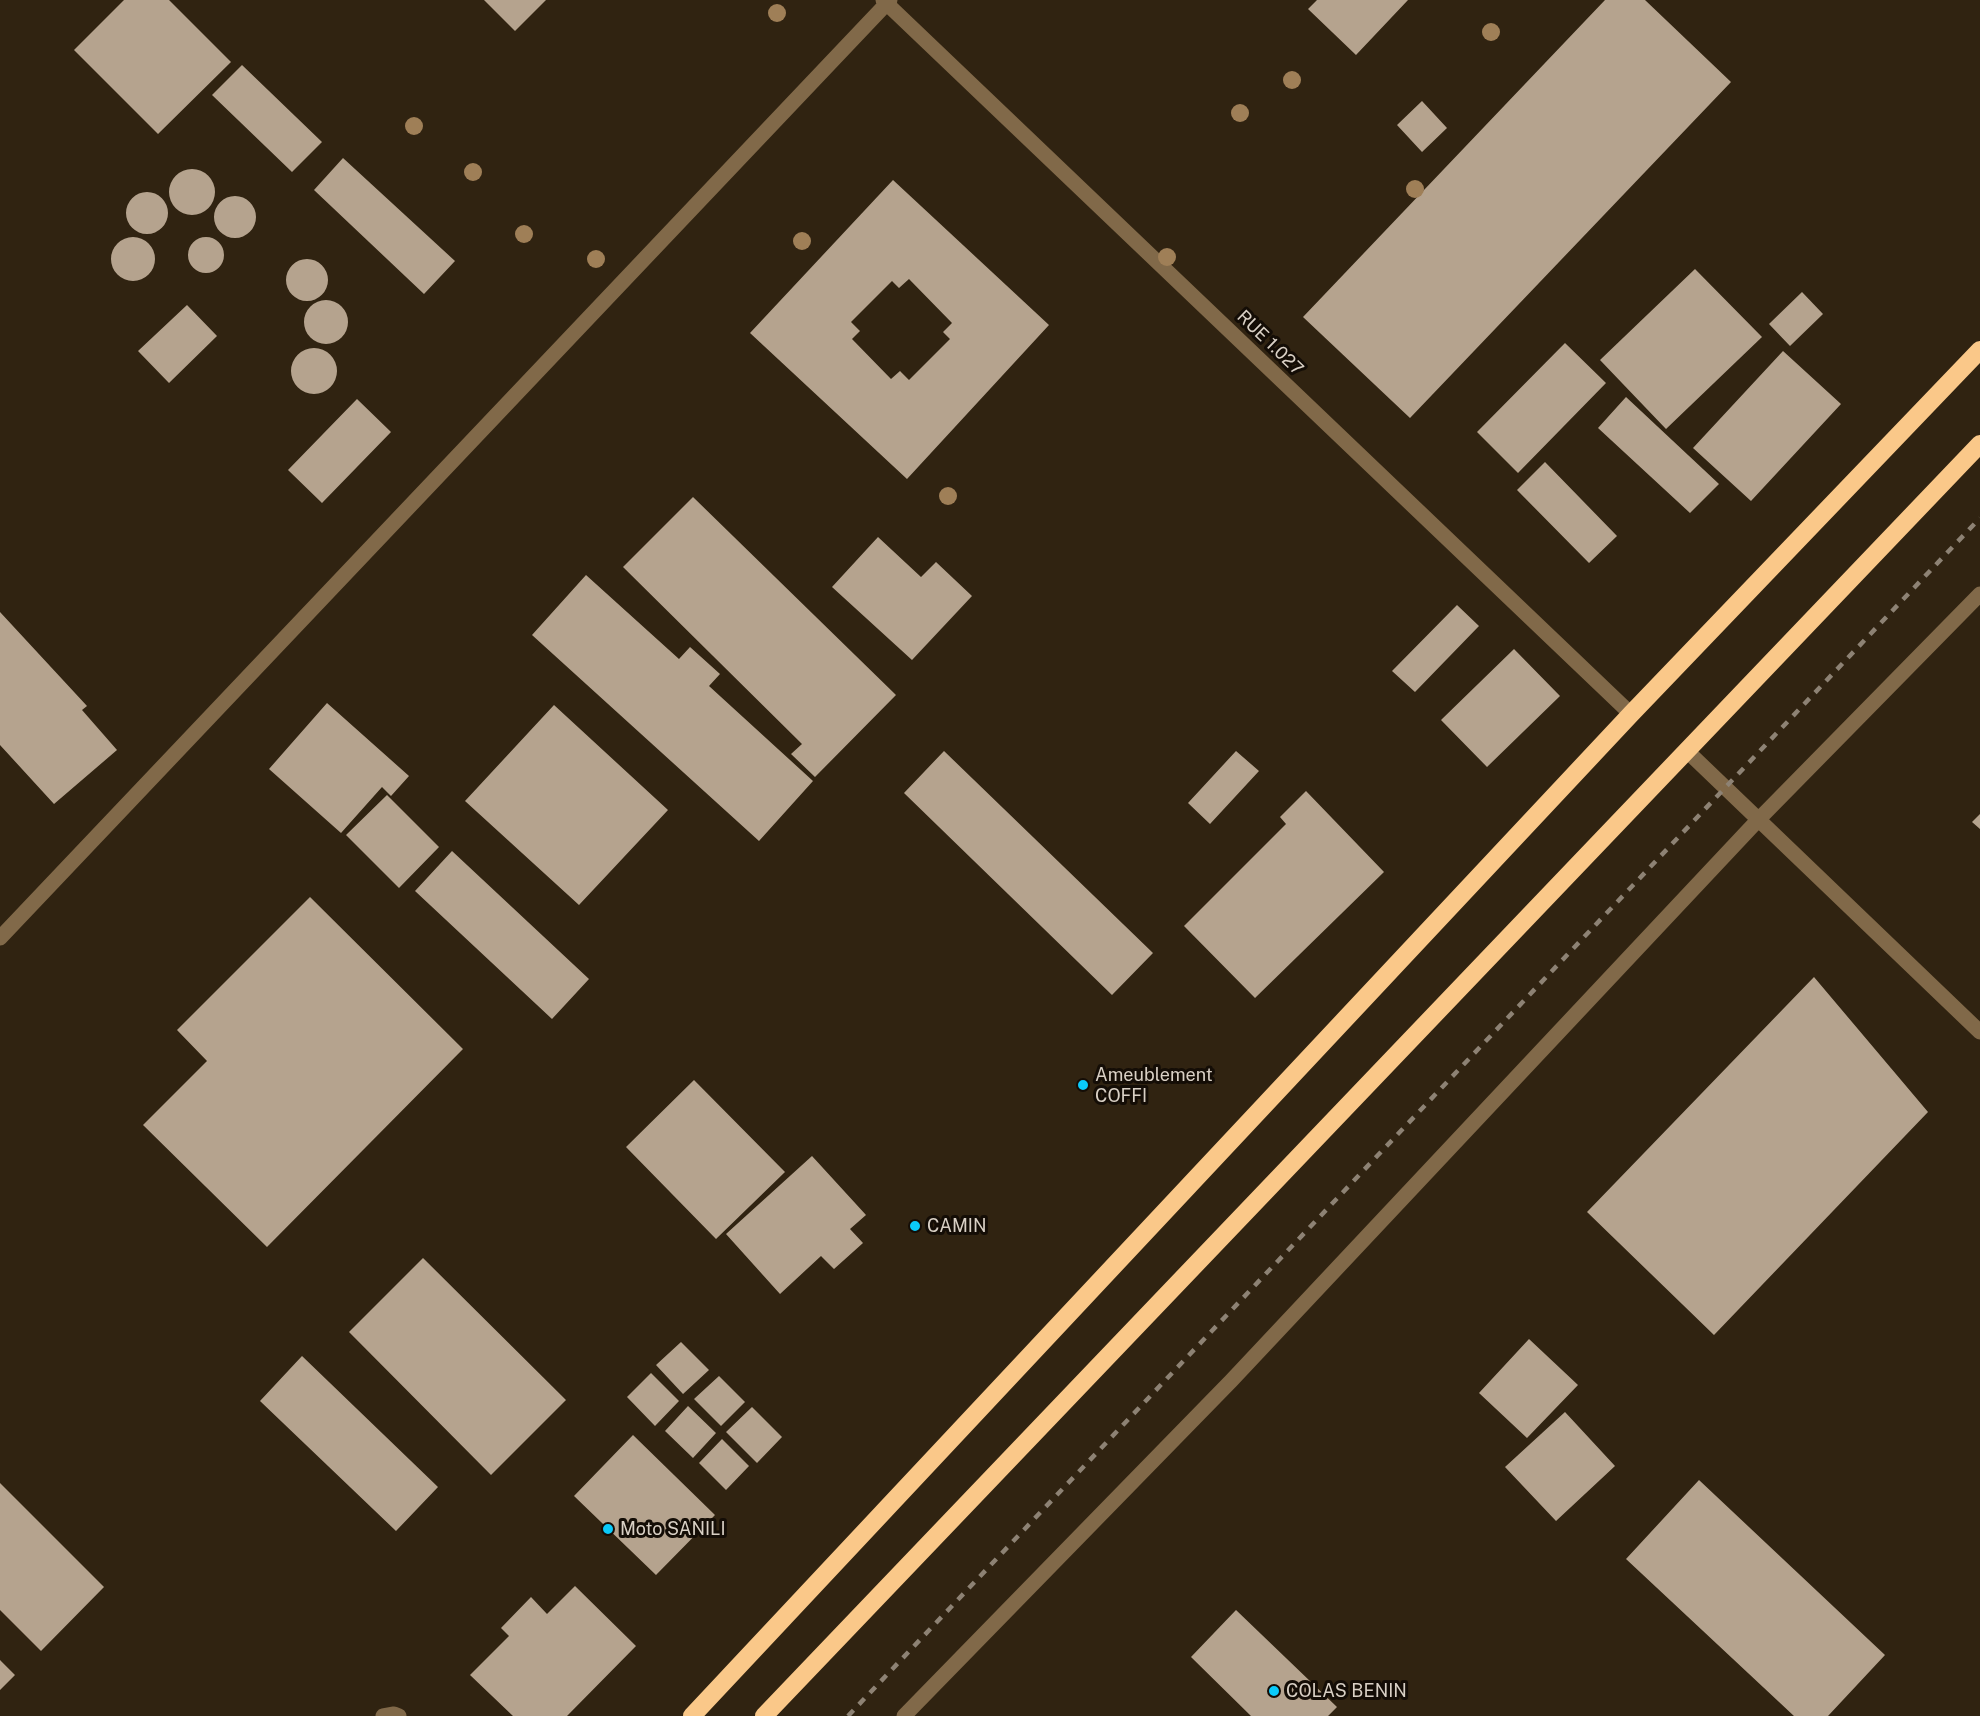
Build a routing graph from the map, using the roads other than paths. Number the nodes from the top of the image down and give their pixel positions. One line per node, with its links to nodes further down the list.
1 (887, 1): 5 (street, RUE 1.027); 8 (street)
2 (1980, 350): 5 (highway)
3 (1980, 444): 6 (highway)
4 (1980, 594): 7 (street)
5 (1631, 714): 12 (highway)
6 (1686, 750): 7 (street); 13 (highway)
7 (1758, 820): 9 (street); 14 (street)
8 (0, 938)
9 (1980, 1032)
10 (383, 1716): 11 (street)
11 (399, 1716)
12 (692, 1716)
13 (764, 1716)
14 (904, 1716)

